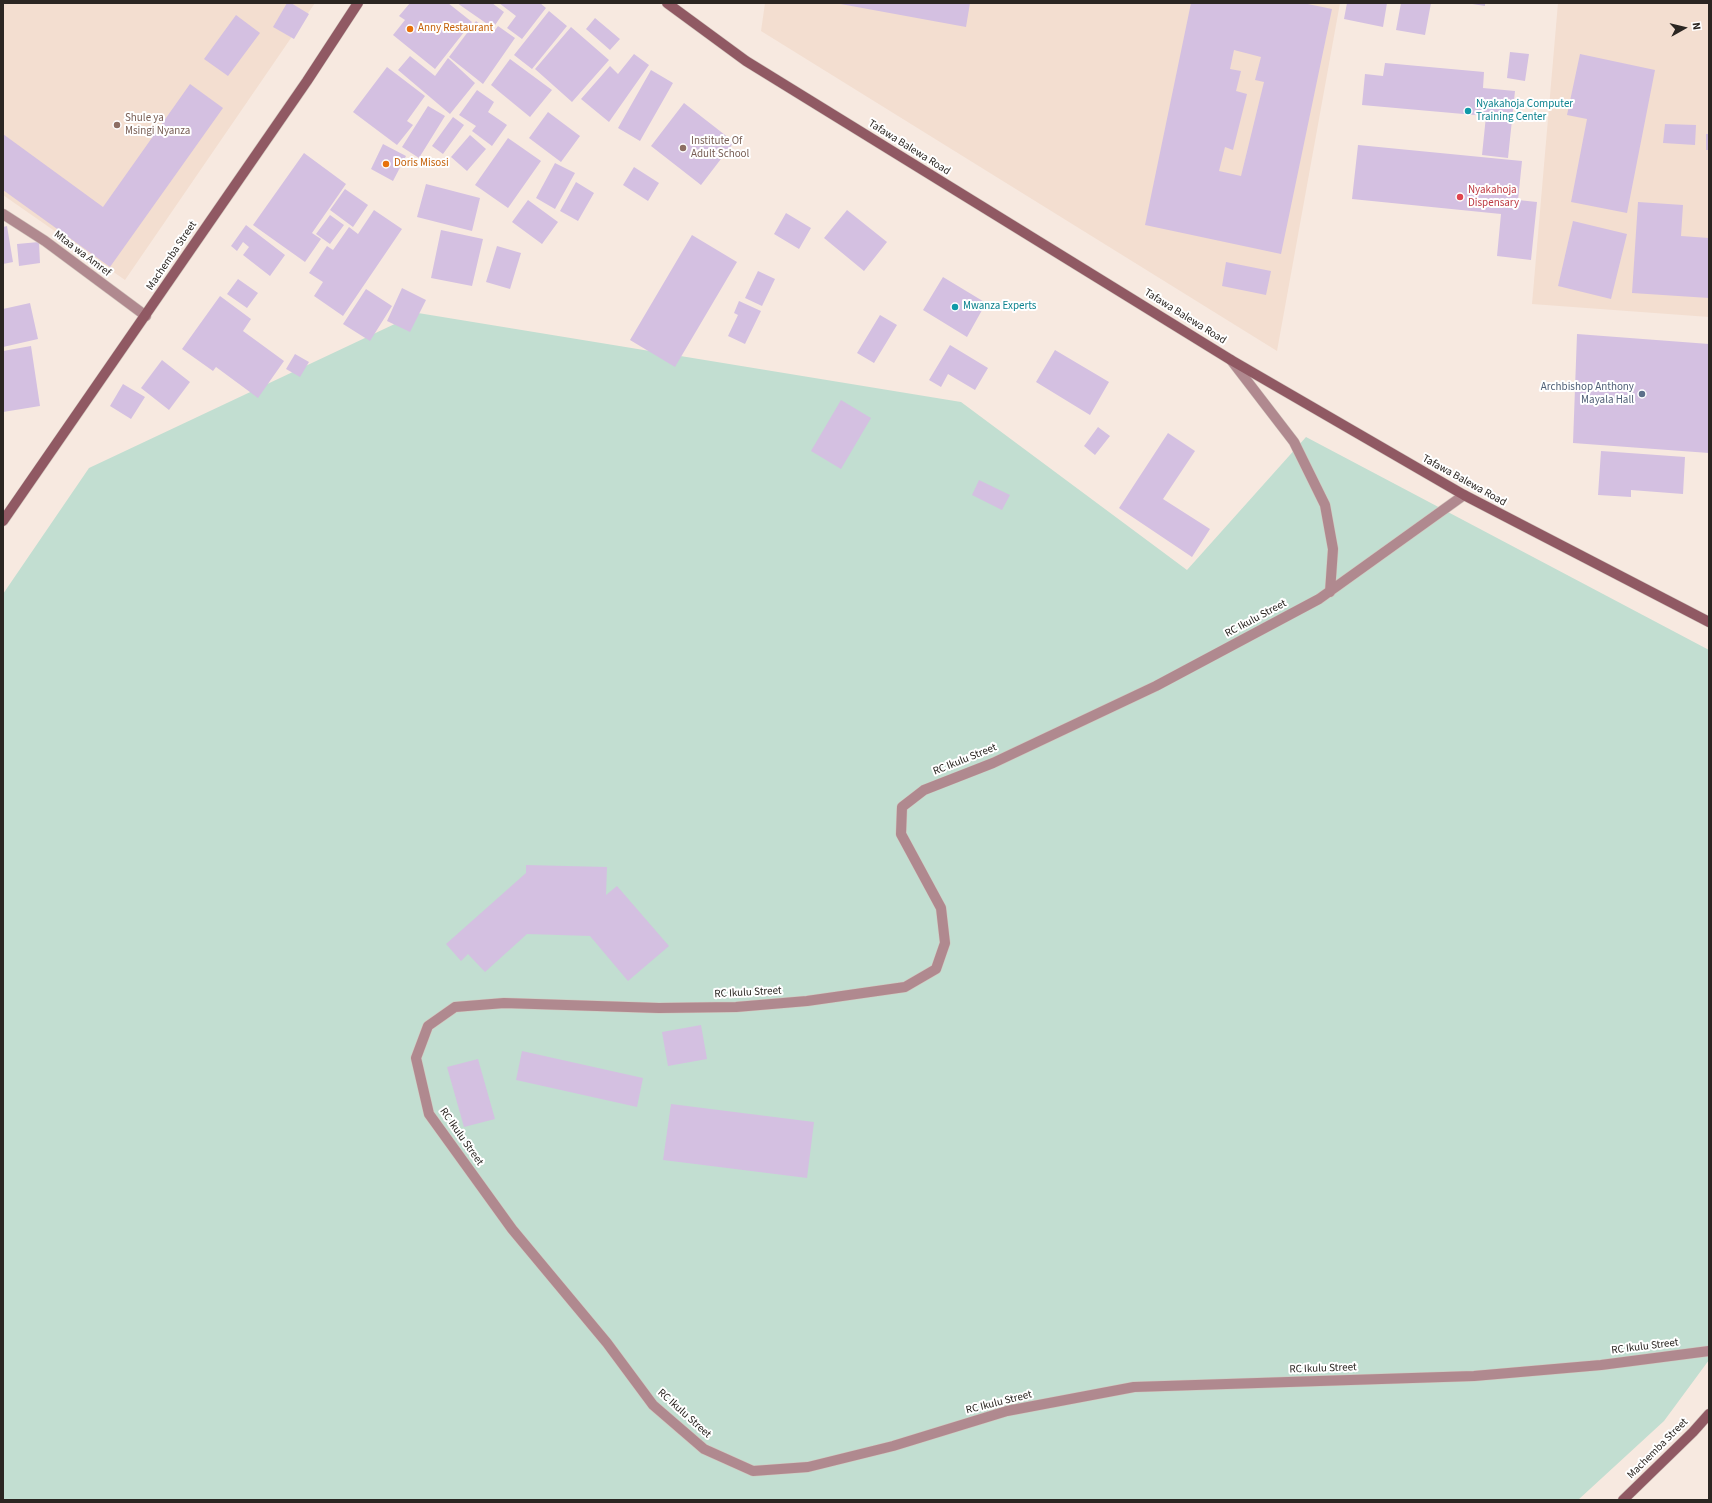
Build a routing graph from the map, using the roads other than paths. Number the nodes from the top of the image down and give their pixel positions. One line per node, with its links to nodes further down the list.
1 (358, 3): 4 (main road, Machemba Street)
2 (667, 3): 5 (main road, Tafawa Balewa Road)
3 (3, 214): 4 (lane, Mtaa wa Amref)
4 (146, 316): 7 (main road, Machemba Street)
5 (1230, 360): 6 (main road, Tafawa Balewa Road); 8 (lane)
6 (1464, 495): 8 (lane, RC Ikulu Street); 9 (main road, Tafawa Balewa Road)
7 (3, 521)
8 (1330, 592): 10 (lane, RC Ikulu Street)
9 (1709, 622)
10 (1709, 1351)
11 (1709, 1414): 12 (main road, Machemba Street)
12 (1623, 1500)

